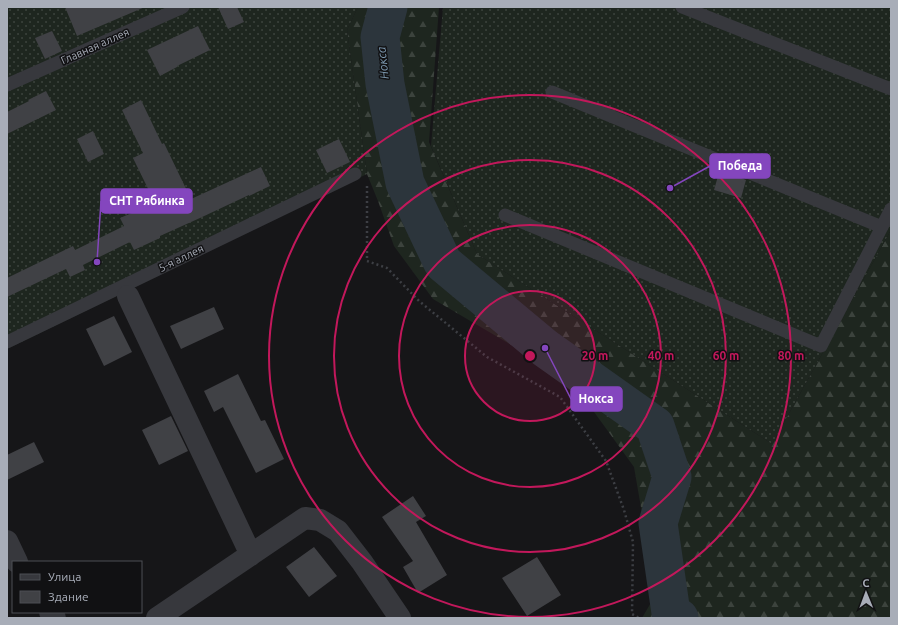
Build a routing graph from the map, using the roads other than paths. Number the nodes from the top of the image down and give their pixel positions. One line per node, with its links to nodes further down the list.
1 (182, 7): 3 (lane, Главная аллея)
2 (682, 7): 4 (lane)
3 (7, 85)
4 (891, 89)
5 (552, 92): 9 (lane)
6 (355, 174): 11 (lane, 5-я аллея)
7 (891, 209): 9 (lane)
8 (505, 215): 9 (lane)
9 (882, 227)
10 (128, 296): 13 (street)
11 (7, 342)
12 (7, 541): 14 (street)
13 (251, 555): 15 (street); 16 (street)
14 (17, 561)
15 (157, 618)
16 (400, 618)

